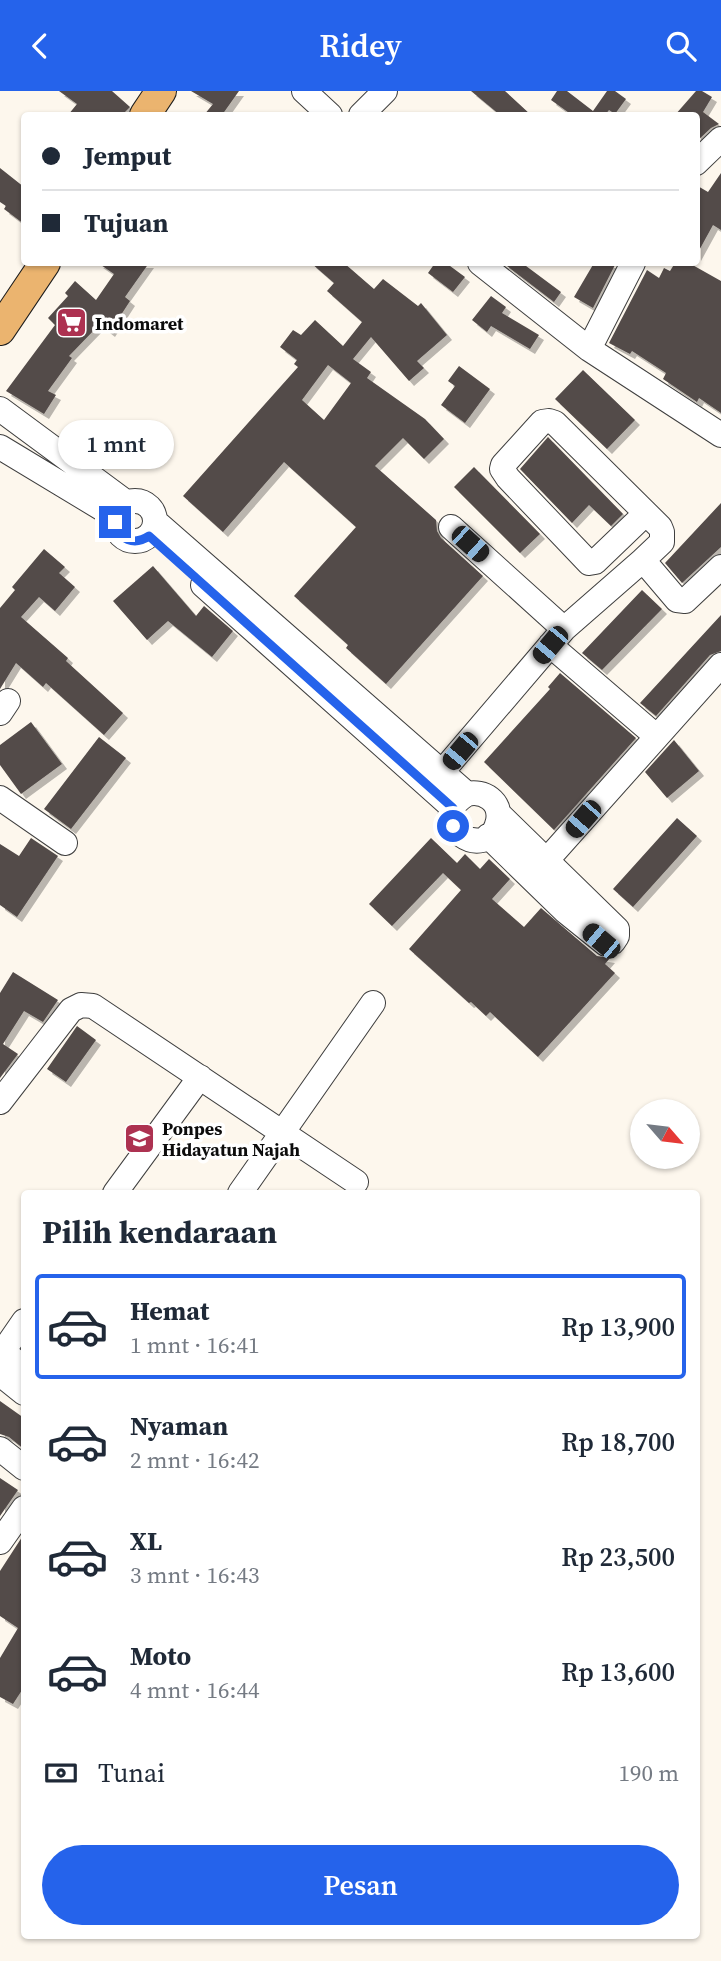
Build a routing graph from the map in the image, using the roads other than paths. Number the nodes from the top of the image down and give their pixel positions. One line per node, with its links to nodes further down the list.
1 (161, 91): 4 (main road)
2 (304, 91): 5 (street)
3 (385, 91): 6 (street)
4 (147, 112)
5 (327, 112)
6 (364, 112)
7 (721, 139): 8 (street)
8 (700, 159)
9 (43, 266): 12 (main road)
10 (484, 266): 13 (street)
11 (631, 266): 13 (street)
12 (0, 330)
13 (589, 349): 15 (street)
14 (0, 409): 17 (street)
15 (721, 435)
16 (0, 447): 17 (street)
17 (121, 510): 20 (street); 20 (street)
18 (645, 514): 18 (street); 21 (street)
19 (452, 527): 23 (street)
20 (152, 529): 26 (street); 28 (street)
21 (643, 560): 22 (street); 23 (street)
22 (721, 567)
23 (557, 637): 25 (street); 26 (street)
24 (721, 665): 25 (street)
25 (656, 736): 32 (street)
26 (442, 772): 28 (street)
27 (0, 798): 31 (street)
28 (460, 801): 29 (street); 30 (street)
29 (499, 814): 30 (street); 32 (street)
30 (488, 836): 32 (street)
31 (65, 843)
32 (546, 861)
33 (373, 1003): 36 (street)
34 (200, 1077): 35 (street); 36 (street); 38 (street)
35 (0, 1102)
36 (281, 1132): 37 (street); 39 (street)
37 (356, 1182)
38 (117, 1190)
39 (242, 1190)
40 (21, 1326): 41 (street)
41 (1, 1358): 42 (street); 43 (street)
42 (21, 1367)
43 (21, 1388)
44 (0, 1450): 45 (street)
45 (21, 1466)
46 (21, 1512): 47 (street)
47 (0, 1542)

